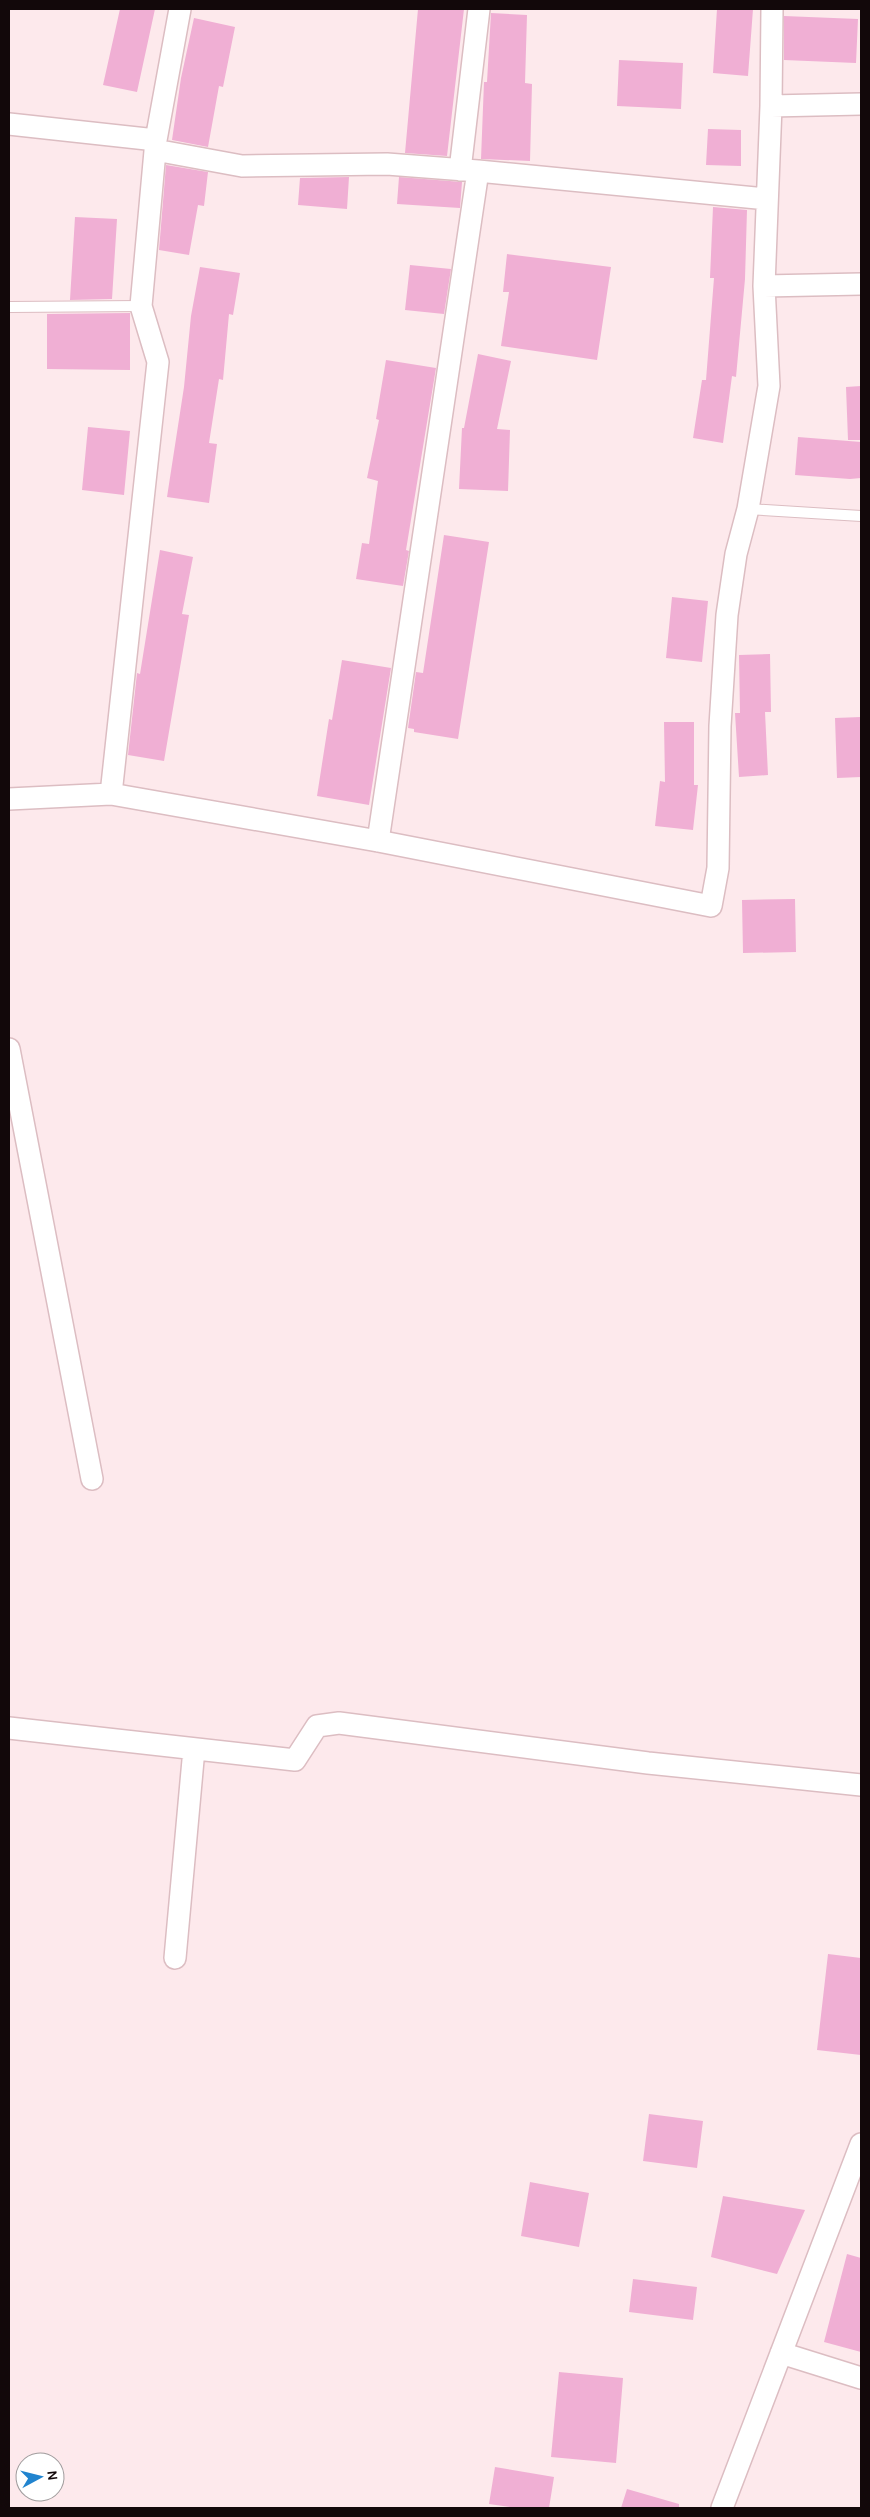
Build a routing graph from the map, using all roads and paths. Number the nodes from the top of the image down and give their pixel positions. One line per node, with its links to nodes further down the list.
1 (180, 9): 7 (street)
2 (479, 9): 8 (street)
3 (772, 9): 5 (street)
4 (861, 104): 5 (street)
5 (771, 106): 9 (street)
6 (9, 124): 7 (street)
7 (156, 145): 8 (street); 12 (street)
8 (469, 170): 9 (street); 18 (street)
9 (767, 199): 11 (street)
10 (861, 284): 11 (street)
11 (764, 286): 14 (street)
12 (141, 306): 13 (lane); 16 (street)
13 (9, 307)
14 (748, 509): 15 (lane); 18 (street)
15 (861, 516)
16 (111, 794): 17 (street); 18 (street)
17 (9, 799)
18 (378, 841)
19 (9, 1049): 20 (street)
20 (92, 1479)
21 (9, 1728): 22 (street)
22 (194, 1749): 23 (street); 24 (street)
23 (861, 1785)
24 (175, 1958)
25 (861, 2144): 26 (street)
26 (781, 2353): 27 (street); 28 (street)
27 (861, 2378)
28 (722, 2508)

